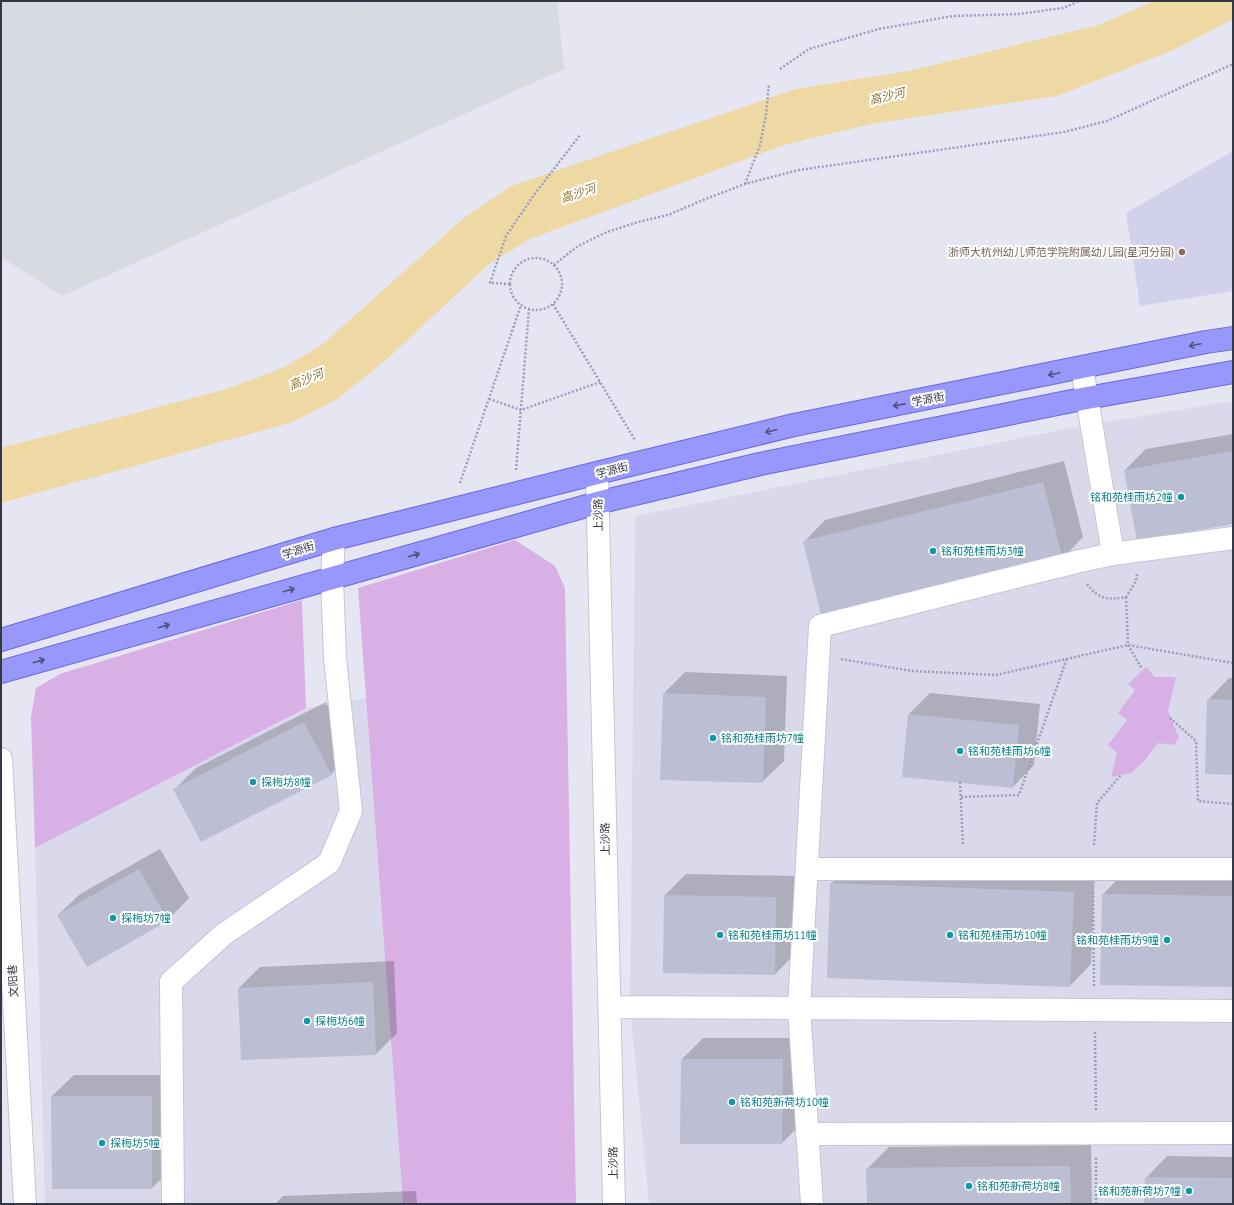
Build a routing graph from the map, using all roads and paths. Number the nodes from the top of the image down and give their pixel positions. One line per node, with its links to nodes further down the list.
1 (1079, 1): 3 (path)
2 (1233, 64): 6 (path)
3 (780, 69)
4 (769, 84): 6 (path)
5 (580, 135): 8 (path)
6 (745, 184): 7 (path)
7 (554, 265): 8 (path); 9 (path)
8 (510, 284): 10 (path)
9 (553, 304): 11 (path); 15 (path)
10 (521, 305): 11 (path); 17 (path)
11 (529, 309): 18 (path)
12 (1233, 338): 13 (main road, 学源街, one-way to 13)
13 (1082, 368): 16 (street); 19 (main road, 学源街, one-way to 19)
14 (1233, 372): 16 (main road)
15 (600, 382): 18 (path); 19 (path)
16 (1087, 398): 22 (main road); 27 (street)
17 (489, 399): 18 (path); 23 (path)
18 (521, 410): 21 (path)
19 (648, 461): 20 (main road, 学源街)
20 (597, 473): 21 (main road, 学源街); 22 (street, 上沙路)
21 (514, 494): 23 (main road, 学源街)
22 (598, 503): 29 (main road, one-way to 22); 48 (street, 上沙路)
23 (450, 510): 25 (main road, 学源街)
24 (1233, 538): 26 (street)
25 (334, 539): 29 (street); 31 (main road, 学源街)
26 (1137, 550): 27 (street); 30 (path)
27 (1113, 554): 28 (street)
28 (1080, 561): 30 (path); 33 (street)
29 (332, 578): 37 (main road, one-way to 29); 56 (street)
30 (1126, 596): 32 (path)
31 (1, 640)
32 (1128, 645): 34 (path); 35 (path); 36 (path)
33 (819, 656): 34 (path); 44 (street)
34 (1067, 658): 42 (path)
35 (1233, 663)
36 (1142, 669)
37 (1, 672)
38 (1170, 718): 43 (path)
39 (1, 759): 55 (street, 文阳巷)
40 (1121, 775): 46 (path)
41 (960, 782): 42 (path)
42 (961, 797): 45 (path)
43 (1233, 804)
44 (807, 869): 45 (street); 49 (street)
45 (964, 869): 46 (street)
46 (1092, 869): 47 (street); 50 (path)
47 (1233, 869)
48 (609, 1007): 49 (street); 57 (street, 上沙路)
49 (799, 1008): 50 (street); 53 (street)
50 (1094, 1010): 51 (street); 54 (path)
51 (1233, 1011)
52 (1233, 1133): 54 (street)
53 (807, 1134): 54 (street); 58 (street)
54 (1096, 1134): 59 (path)
55 (25, 1204)
56 (173, 1204)
57 (614, 1204)
58 (812, 1204)
59 (1096, 1204)

